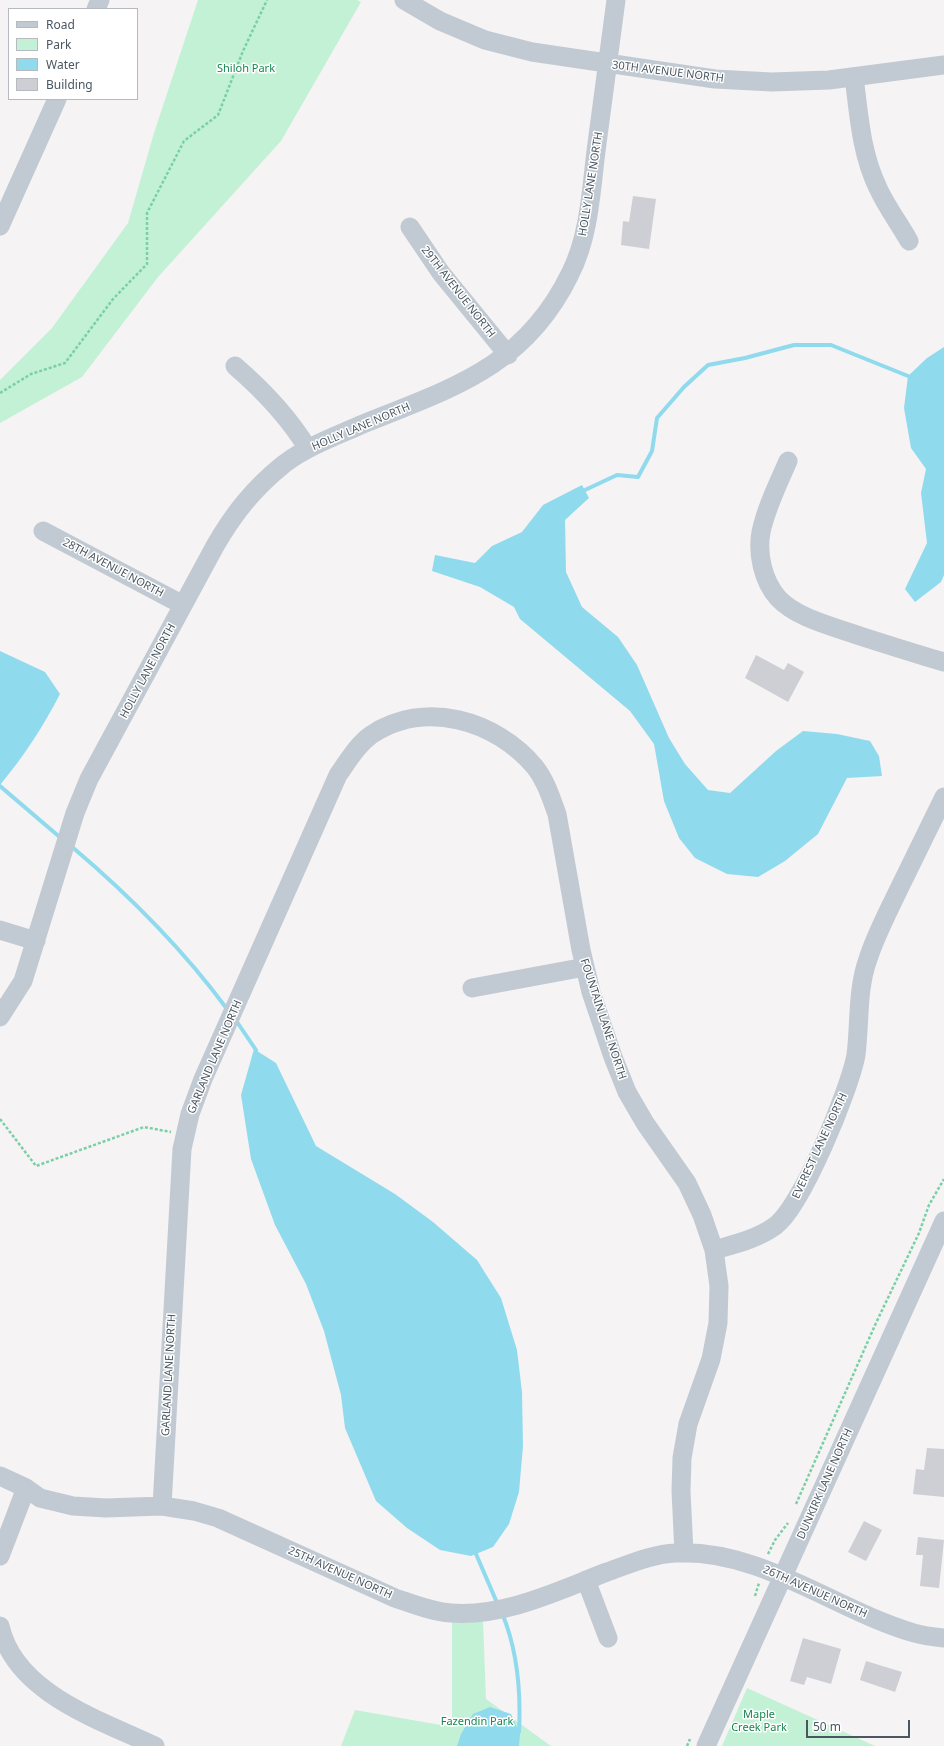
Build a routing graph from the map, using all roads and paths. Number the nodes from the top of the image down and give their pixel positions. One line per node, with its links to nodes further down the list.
1 (267, 0): 13 (path)
2 (404, 0): 4 (street, 30TH AVENUE NORTH)
3 (616, 0): 4 (street, HOLLY LANE NORTH)
4 (608, 64): 6 (street, 30TH AVENUE NORTH); 11 (street, HOLLY LANE NORTH)
5 (944, 65): 6 (street, 30TH AVENUE NORTH)
6 (854, 77): 10 (street)
7 (57, 100): 8 (street)
8 (0, 226)
9 (410, 227): 11 (street, 29TH AVENUE NORTH)
10 (909, 241)
11 (508, 355): 14 (street, HOLLY LANE NORTH)
12 (235, 366): 14 (street)
13 (0, 393)
14 (308, 449): 17 (street, HOLLY LANE NORTH)
15 (788, 461): 18 (street)
16 (43, 531): 17 (street, 28TH AVENUE NORTH)
17 (183, 605): 22 (street, HOLLY LANE NORTH)
18 (944, 662)
19 (391, 723): 23 (street, FOUNTAIN LANE NORTH); 27 (street, GARLAND LANE NORTH)
20 (944, 797): 30 (street, EVEREST LANE NORTH)
21 (0, 930): 22 (street)
22 (36, 941): 25 (street, HOLLY LANE NORTH)
23 (585, 967): 24 (street); 30 (street, FOUNTAIN LANE NORTH)
24 (472, 988)
25 (0, 1017)
26 (0, 1119): 27 (path)
27 (185, 1135): 33 (street, GARLAND LANE NORTH)
28 (944, 1179): 34 (path)
29 (944, 1221): 39 (street, DUNKIRK LANE NORTH)
30 (714, 1250): 36 (street, FOUNTAIN LANE NORTH)
31 (0, 1476): 32 (street, 25TH AVENUE NORTH)
32 (26, 1488): 33 (street, 25TH AVENUE NORTH); 37 (street)
33 (162, 1506): 40 (street, 25TH AVENUE NORTH)
34 (794, 1508)
35 (790, 1521): 38 (path)
36 (684, 1553): 38 (street, 26TH AVENUE NORTH); 40 (street, 25TH AVENUE NORTH)
37 (0, 1556)
38 (764, 1569): 39 (street, 26TH AVENUE NORTH); 41 (path)
39 (783, 1578): 44 (street, 26TH AVENUE NORTH); 48 (street, DUNKIRK LANE NORTH)
40 (586, 1580): 43 (street)
41 (752, 1603)
42 (0, 1626): 46 (street)
43 (608, 1638)
44 (944, 1638)
45 (694, 1732): 47 (path)
46 (156, 1746)
47 (687, 1746)
48 (706, 1746)

